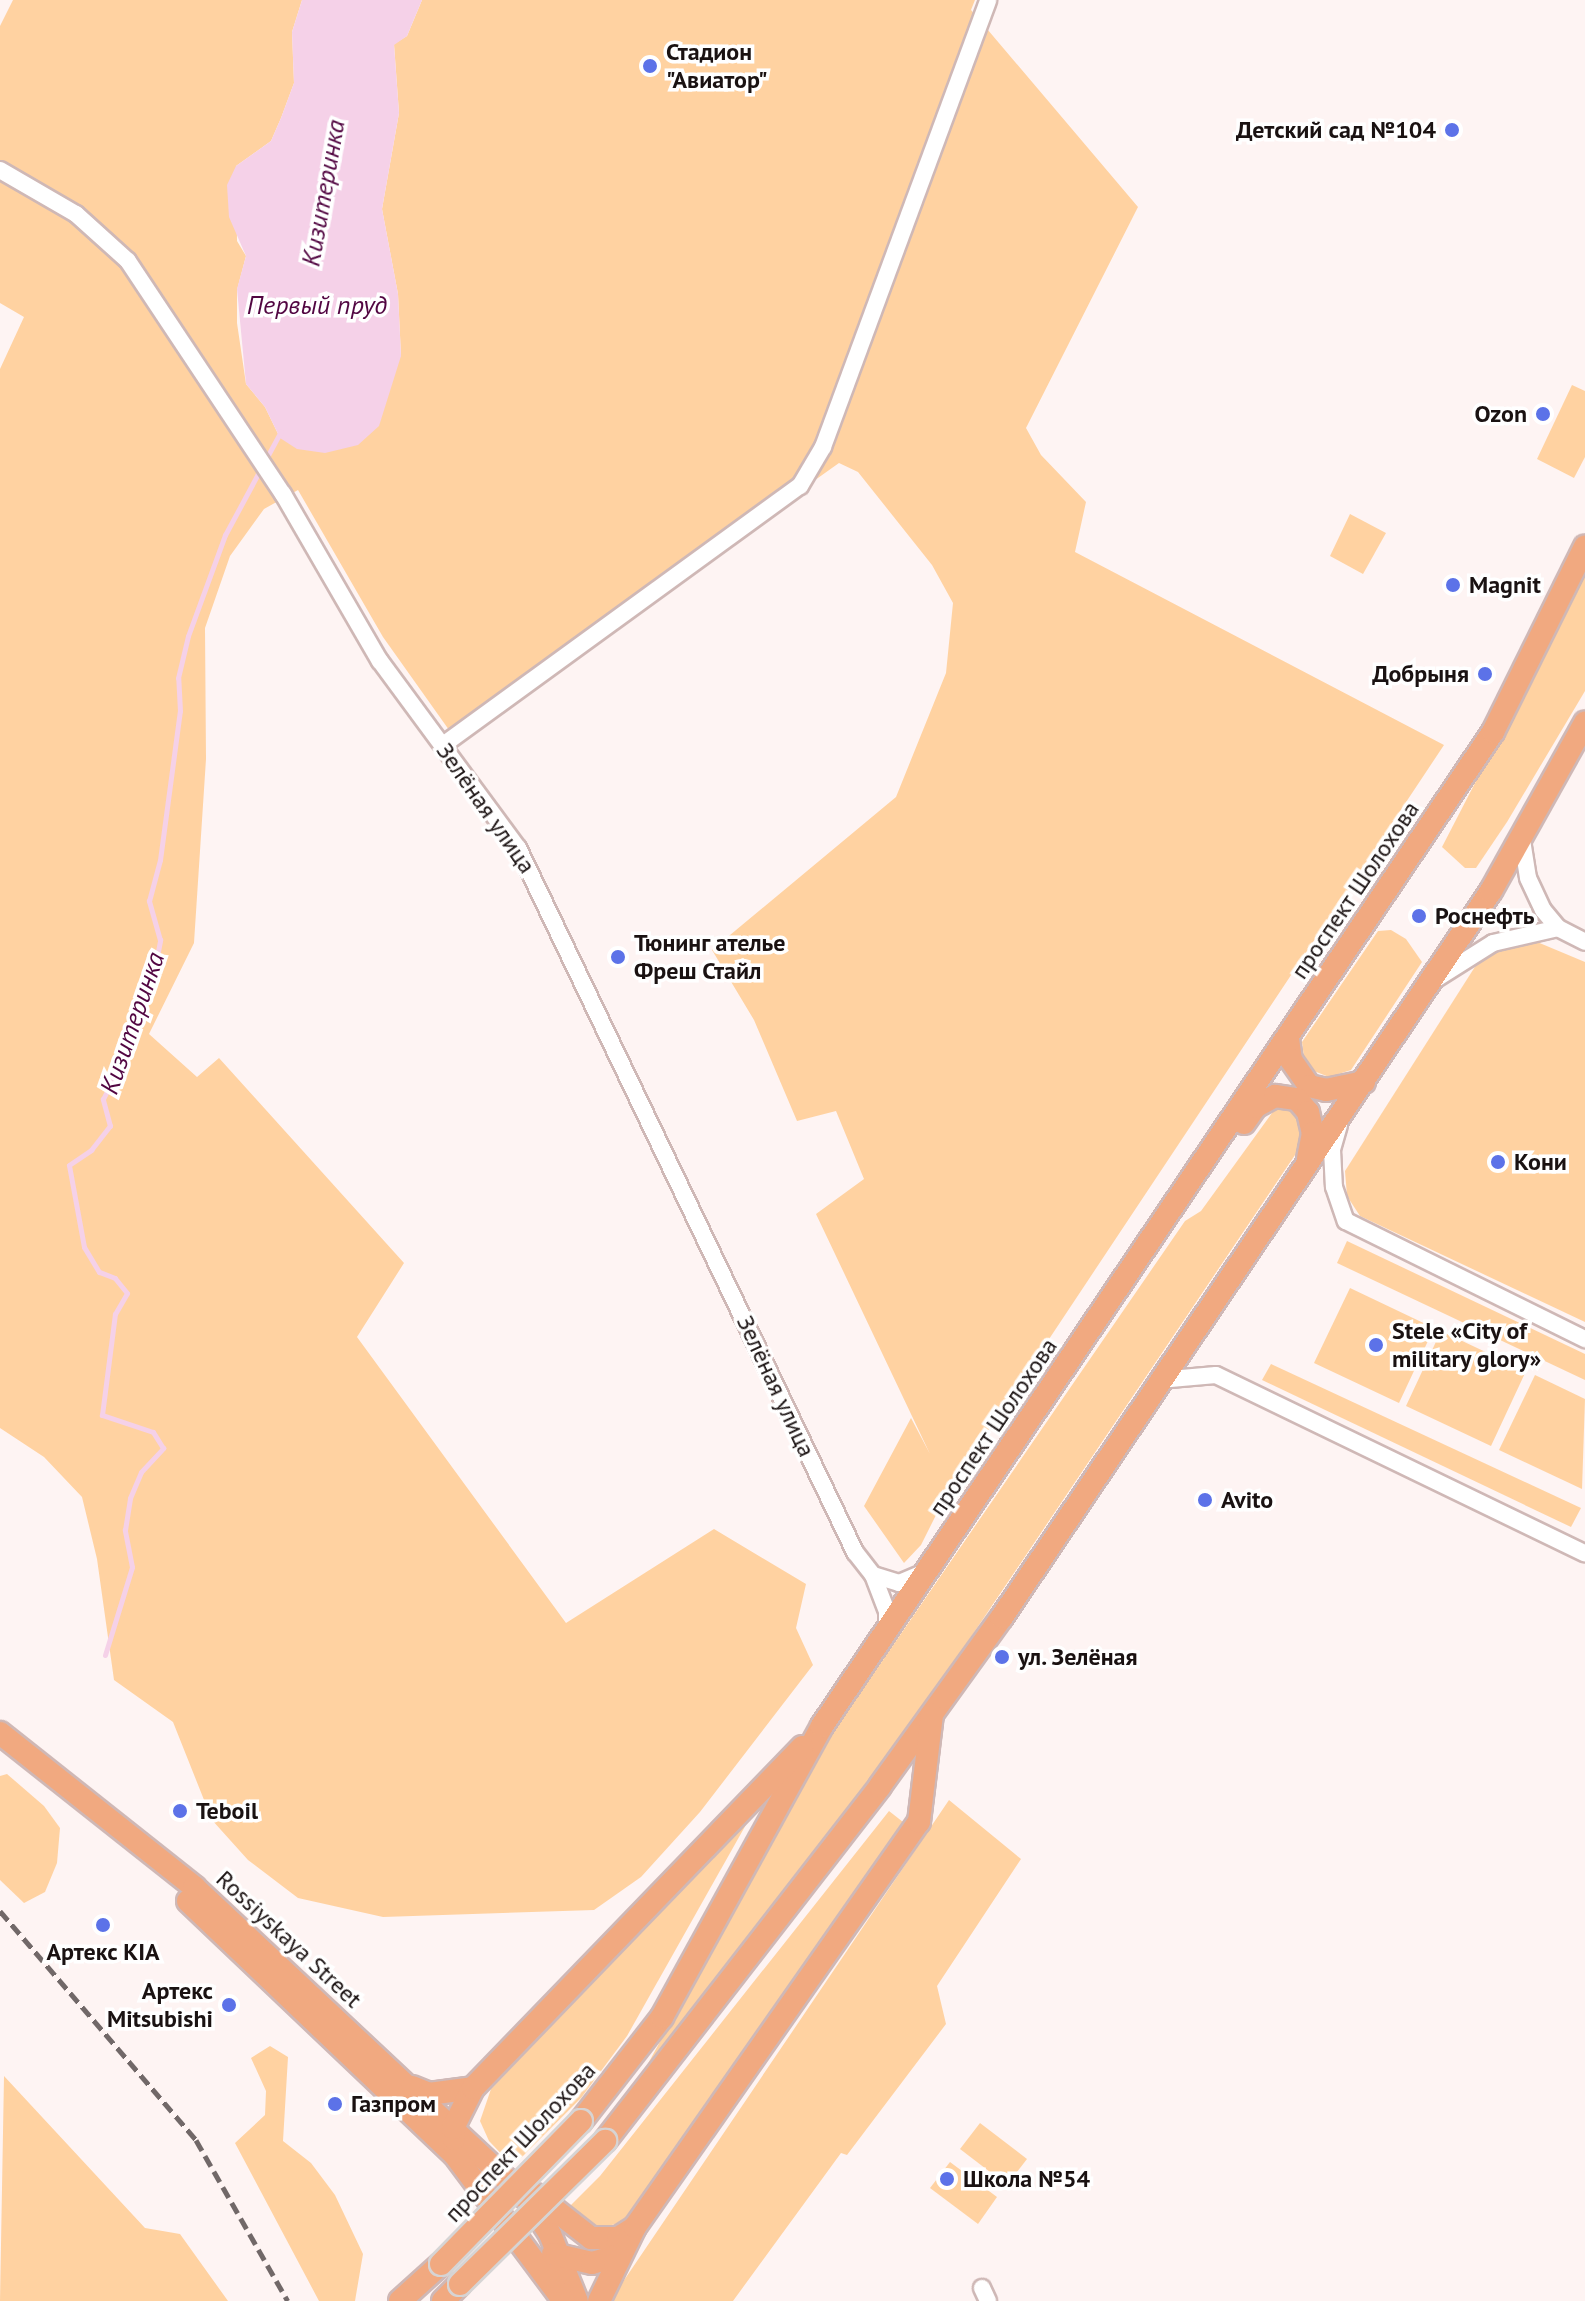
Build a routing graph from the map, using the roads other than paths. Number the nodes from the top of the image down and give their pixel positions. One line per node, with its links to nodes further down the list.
1 (988, 0): 5 (street)
2 (0, 170): 5 (street, Зелёная улица)
3 (1585, 547): 10 (main road, проспект Шолохова)
4 (1585, 723): 6 (main road)
5 (443, 745): 19 (street, Зелёная улица)
6 (1522, 840): 7 (street); 9 (main road)
7 (1558, 928): 8 (street); 9 (street)
8 (1585, 942)
9 (1430, 983): 11 (main road)
10 (1288, 1039): 11 (main road); 13 (main road, проспект Шолохова)
11 (1364, 1082): 12 (main road)
12 (1341, 1117): 14 (main road); 15 (street)
13 (1208, 1159): 14 (main road); 18 (main road, проспект Шолохова)
14 (1306, 1169): 16 (main road)
15 (1585, 1339)
16 (1159, 1380): 17 (street); 21 (main road)
17 (1585, 1553)
18 (929, 1570): 19 (street); 20 (main road, проспект Шолохова)
19 (873, 1575): 20 (street, Зелёная улица)
20 (887, 1631): 22 (main road, проспект Шолохова)
21 (932, 1714): 30 (main road); 34 (main road, bridge)
22 (822, 1726): 26 (main road); 33 (main road, проспект Шолохова, bridge)
23 (0, 1733): 25 (main road, Rossiyskaya Street)
24 (0, 1750): 28 (main road, Rossiyskaya Street)
25 (408, 2085): 26 (main road); 27 (main road, Rossiyskaya Street)
26 (473, 2088): 27 (main road); 30 (main road)
27 (453, 2128): 28 (main road); 32 (main road, Rossiyskaya Street)
28 (454, 2154): 29 (main road, Rossiyskaya Street)
29 (507, 2222): 32 (main road); 35 (main road, Rossiyskaya Street)
30 (635, 2227): 31 (main road)
31 (617, 2256): 32 (main road); 37 (main road)
32 (563, 2261): 36 (main road, Rossiyskaya Street)
33 (400, 2301)
34 (443, 2301)
35 (564, 2301)
36 (577, 2301)
37 (599, 2301)

